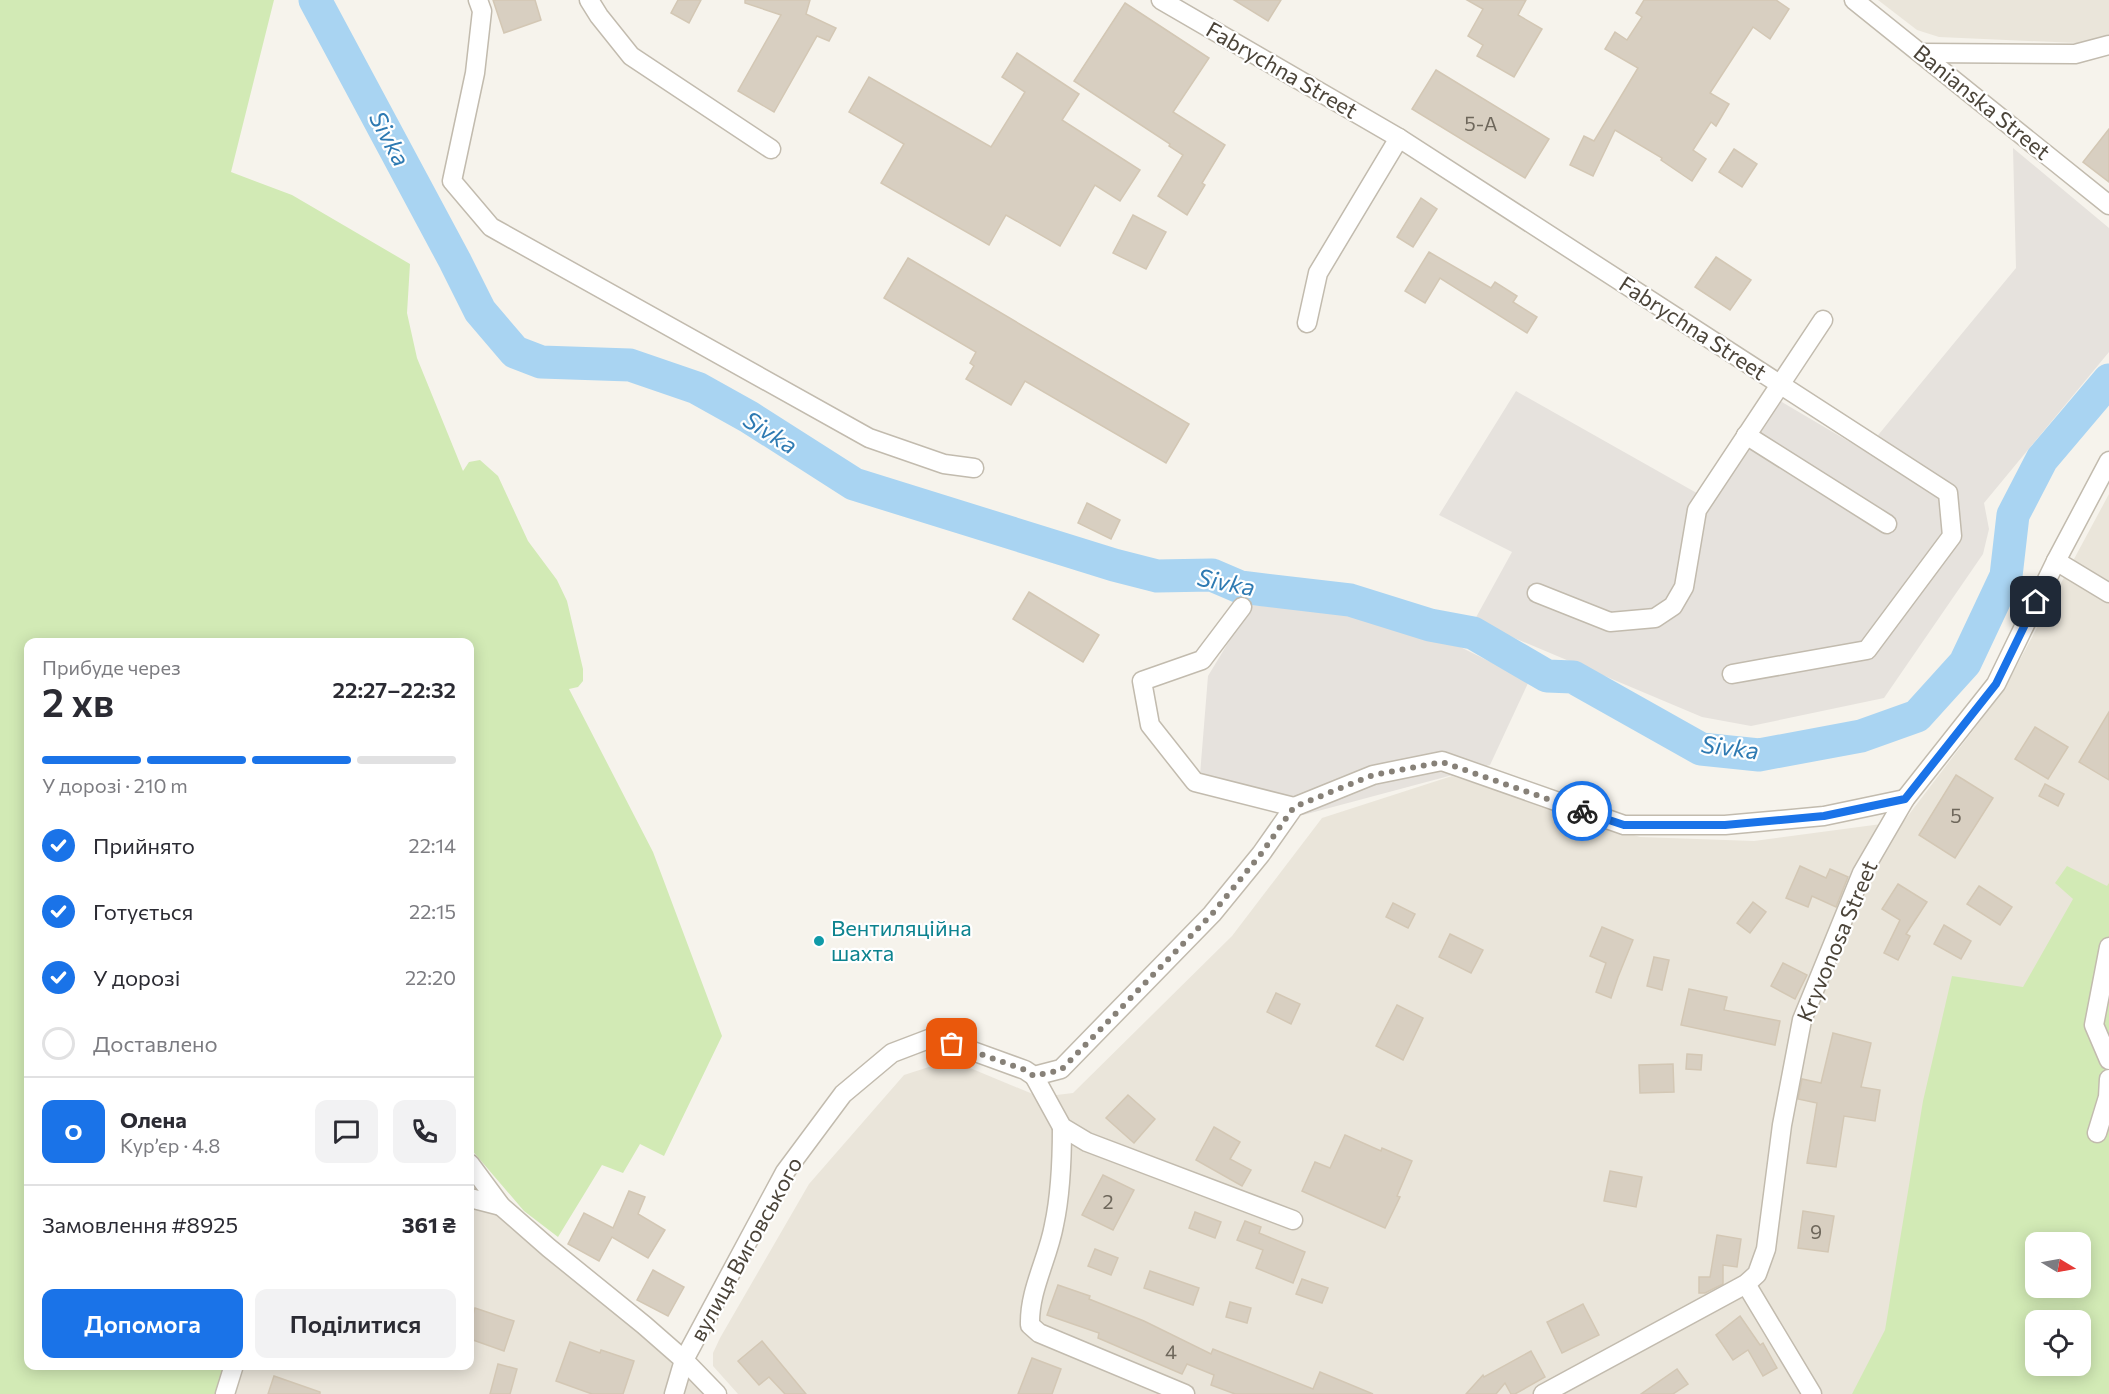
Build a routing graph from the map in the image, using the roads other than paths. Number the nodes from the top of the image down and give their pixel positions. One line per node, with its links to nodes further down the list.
1 (478, 0): 15 (street)
2 (589, 0): 8 (street)
3 (1161, 0): 7 (street, Fabrychna Street)
4 (1854, 0): 6 (street, Banianska Street)
5 (2109, 45): 6 (street)
6 (1922, 53): 9 (street, Banianska Street)
7 (1399, 138): 11 (street); 12 (street, Fabrychna Street)
8 (771, 149)
9 (2109, 205)
10 (1823, 320): 12 (street)
11 (1307, 323)
12 (1779, 384): 13 (street); 21 (street, Fabrychna Street)
13 (1746, 435): 16 (street); 18 (street)
14 (2109, 461): 17 (street, Kryvonosa Street)
15 (974, 468)
16 (1887, 524)
17 (2056, 561): 19 (street); 22 (street, Kryvonosa Street)
18 (1537, 593)
19 (2109, 593)
20 (1242, 607): 23 (street)
21 (1732, 674)
22 (1905, 799): 23 (street); 34 (street, Kryvonosa Street)
23 (1294, 807): 26 (street)
24 (2109, 947): 25 (street)
25 (2109, 1060)
26 (1034, 1076): 28 (street); 35 (street, вулиця Виговського)
27 (2109, 1078): 29 (street)
28 (1062, 1127): 33 (street); 40 (street)
29 (2097, 1133)
30 (474, 1169): 32 (street, вулиця Виговського)
31 (474, 1199): 32 (street, вулиця Виговського)
32 (501, 1206): 35 (street, вулиця Виговського)
33 (1293, 1220)
34 (1746, 1284): 41 (street, Kryvonosa Street); 42 (street)
35 (684, 1360): 38 (street); 39 (street)
36 (232, 1370): 37 (street)
37 (225, 1394)
38 (674, 1394)
39 (717, 1394)
40 (1185, 1394)
41 (1544, 1394)
42 (1812, 1394)

